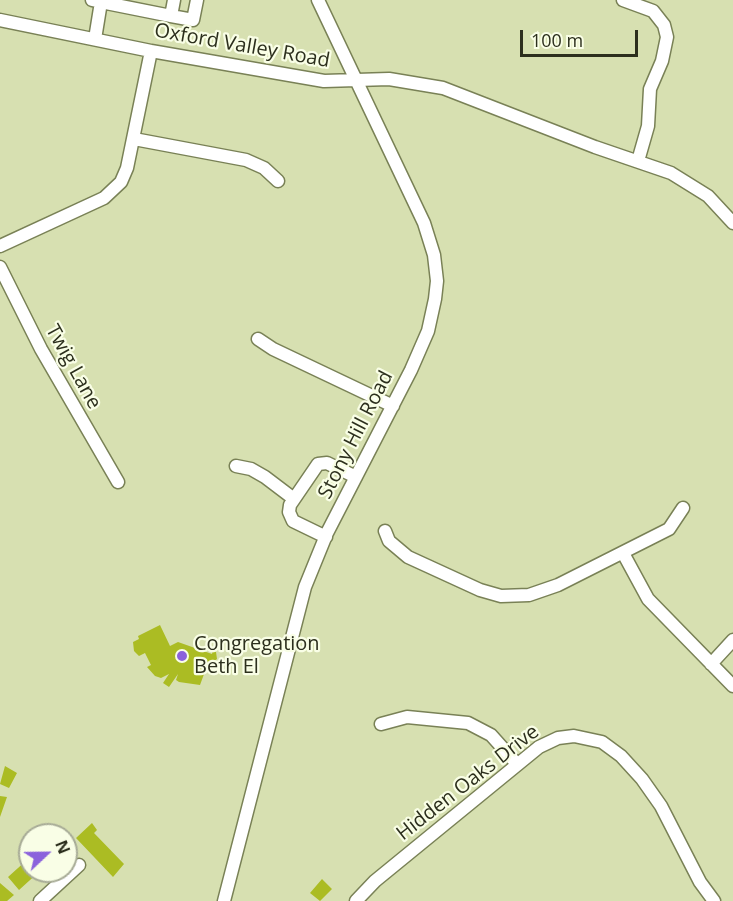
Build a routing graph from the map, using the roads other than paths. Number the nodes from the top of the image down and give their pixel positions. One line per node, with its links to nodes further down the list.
1 (174, 0): 7 (street)
2 (197, 0): 7 (street)
3 (318, 0): 11 (street, Stony Hill Road)
4 (623, 0): 6 (street)
5 (98, 1): 7 (street); 9 (street)
6 (644, 3): 13 (street)
7 (171, 16)
8 (0, 20): 9 (street, Oxford Valley Road)
9 (95, 39): 10 (street, Oxford Valley Road)
10 (151, 51): 11 (street, Oxford Valley Road); 12 (street)
11 (355, 79): 13 (street, Oxford Valley Road); 19 (street, Stony Hill Road)
12 (134, 139): 14 (street); 16 (street)
13 (639, 161): 15 (street, Oxford Valley Road)
14 (278, 181)
15 (733, 223)
16 (0, 246)
17 (0, 267): 22 (street, Twig Lane)
18 (258, 339): 19 (street)
19 (393, 406): 21 (street, Stony Hill Road)
20 (236, 466): 23 (street)
21 (356, 477): 23 (street); 26 (street, Stony Hill Road)
22 (118, 482)
23 (294, 499): 26 (street)
24 (683, 508): 27 (street)
25 (385, 531): 27 (street)
26 (326, 537): 35 (street, Stony Hill Road)
27 (623, 553): 29 (street)
28 (733, 640): 29 (street)
29 (711, 664): 30 (street)
30 (733, 686)
31 (381, 724): 32 (street)
32 (517, 764): 36 (street, Hidden Oaks Drive); 37 (street, Hidden Oaks Drive)
33 (79, 865): 34 (street)
34 (40, 901)
35 (224, 901)
36 (356, 901)
37 (714, 901)

